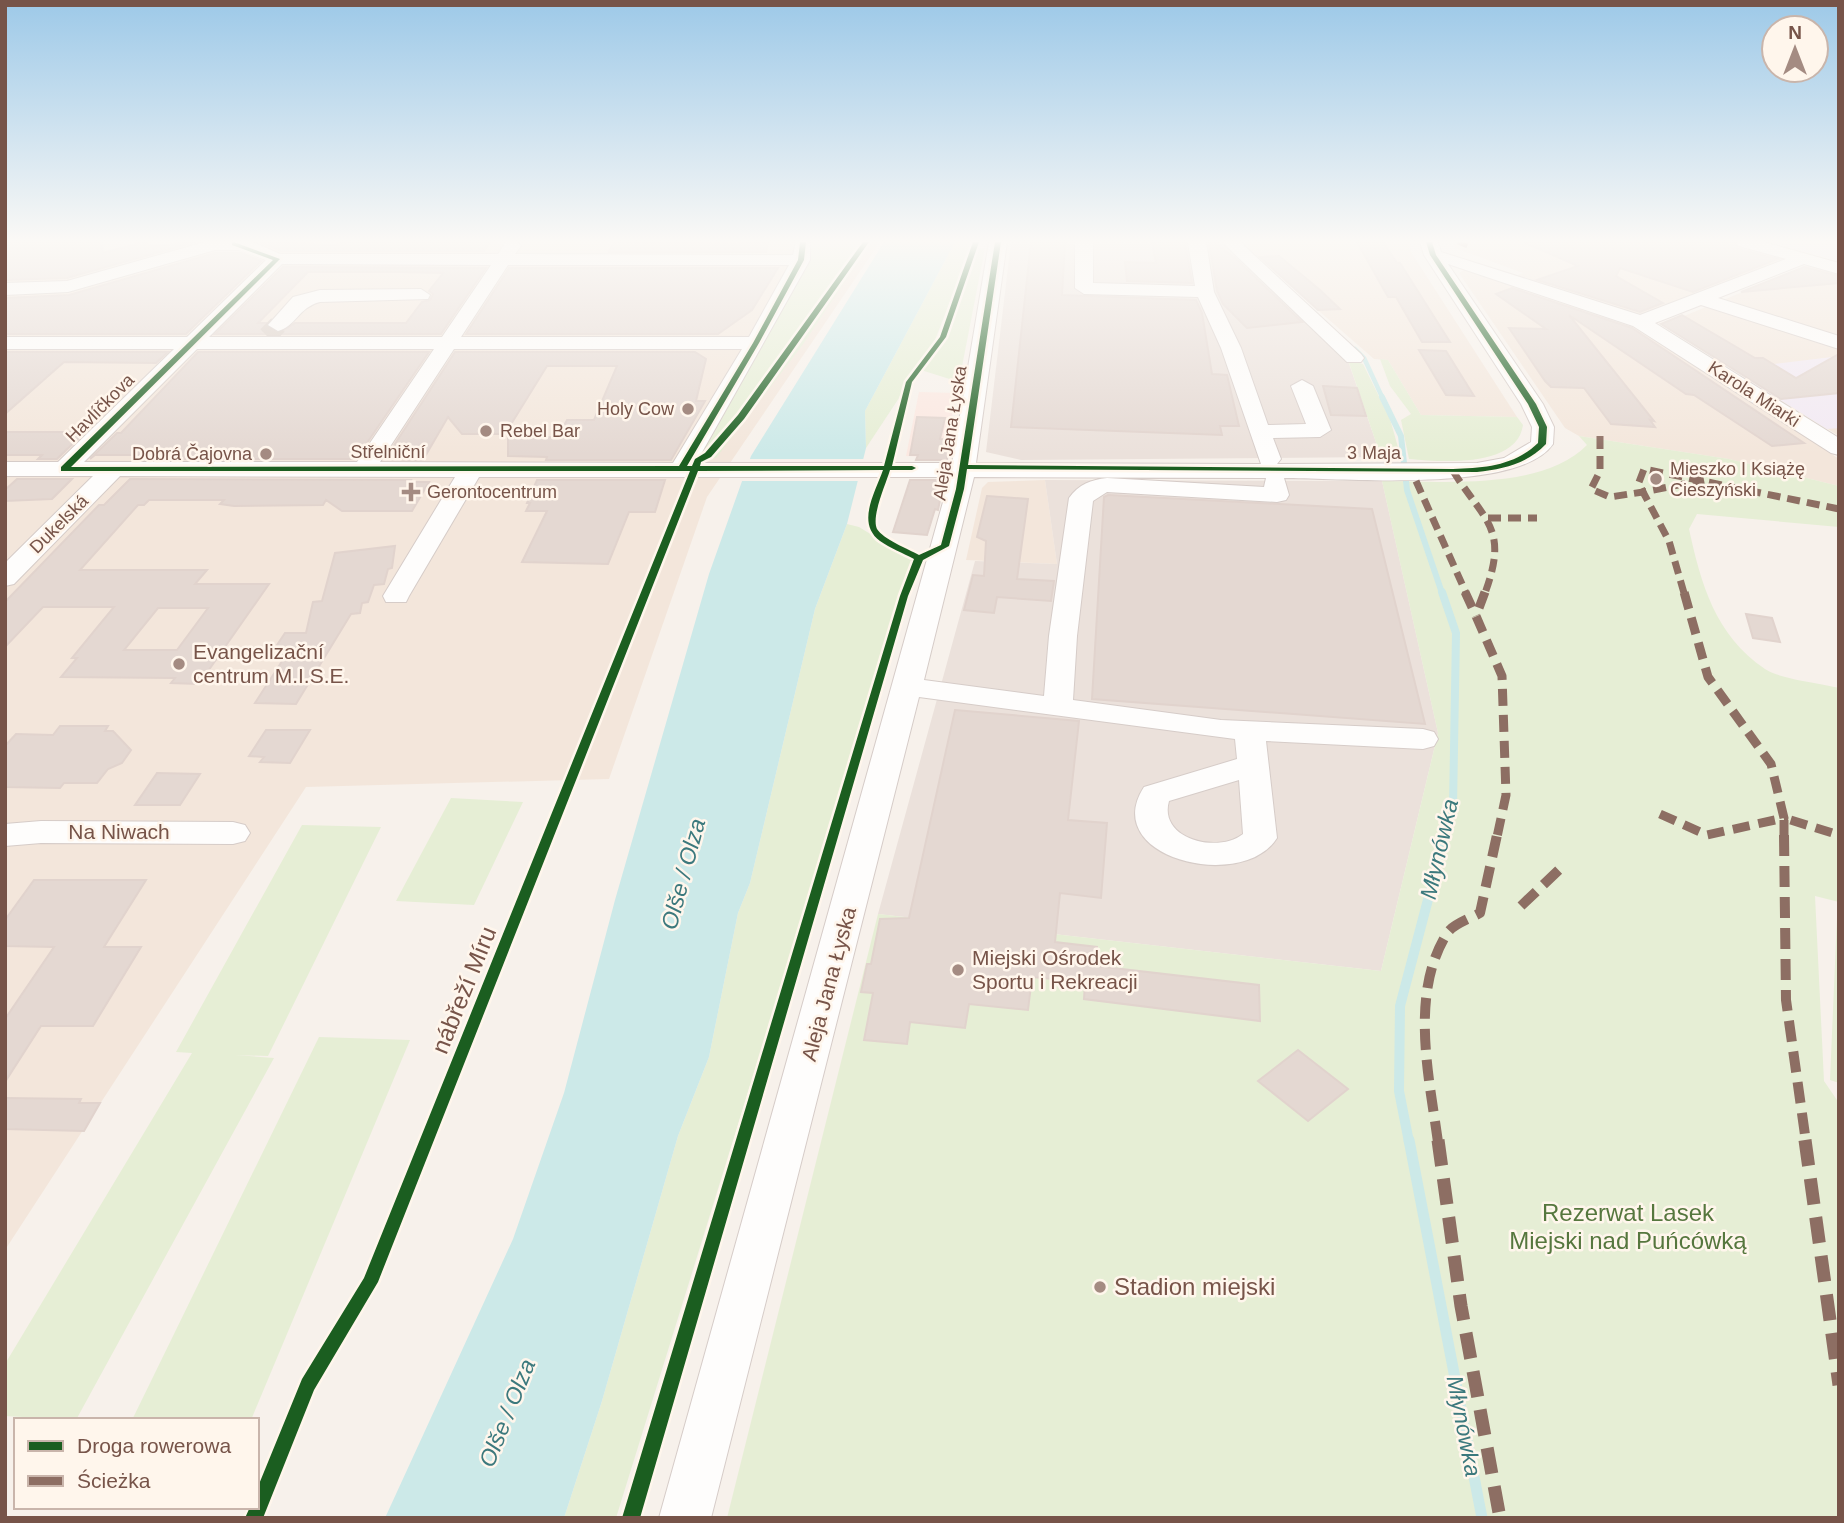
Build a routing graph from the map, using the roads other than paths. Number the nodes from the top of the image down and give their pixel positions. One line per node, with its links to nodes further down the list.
1 (222, 313): 15 (street, Havlíčkova)
2 (289, 313): 13 (street)
3 (466, 313): 16 (street)
4 (771, 313): 17 (street)
5 (987, 313): 23 (street, Aleja Jana Łyska)
6 (1215, 313): 21 (street)
7 (1306, 313): 19 (street)
8 (1473, 313): 23 (street, 3 Maja)
9 (1614, 313): 12 (street, Karola Miarki)
10 (1663, 313): 12 (street)
11 (1744, 313): 18 (street)
12 (1640, 322): 22 (street, Karola Miarki)
13 (269, 335): 15 (street); 16 (street)
14 (5, 343): 15 (street)
15 (191, 343): 25 (street, Havlíčkova)
16 (445, 343): 17 (street); 27 (street)
17 (756, 343): 28 (street)
18 (1839, 343)
19 (1354, 358)
20 (1302, 386): 21 (street)
21 (1262, 432): 34 (street)
22 (1839, 449)
23 (963, 467): 29 (street, 3 Maja); 33 (street, Aleja Jana Łyska)
24 (5, 468): 25 (street, Střelniční)
25 (64, 468): 26 (street, Střelniční)
26 (114, 469): 27 (street, Střelniční); 31 (street, Dukelská)
27 (364, 469): 30 (street, Střelniční)
28 (681, 469): 29 (street, Střelniční); 30 (street, Střelniční)
29 (711, 469)
30 (471, 470): 32 (street)
31 (5, 578)
32 (396, 596)
33 (908, 687): 34 (street); 40 (street, Aleja Jana Łyska)
34 (1058, 707): 35 (street)
35 (1250, 730): 36 (street); 37 (street)
36 (1423, 739)
37 (1253, 765)
38 (233, 833): 39 (street, Na Niwach)
39 (5, 835)
40 (685, 1518)

